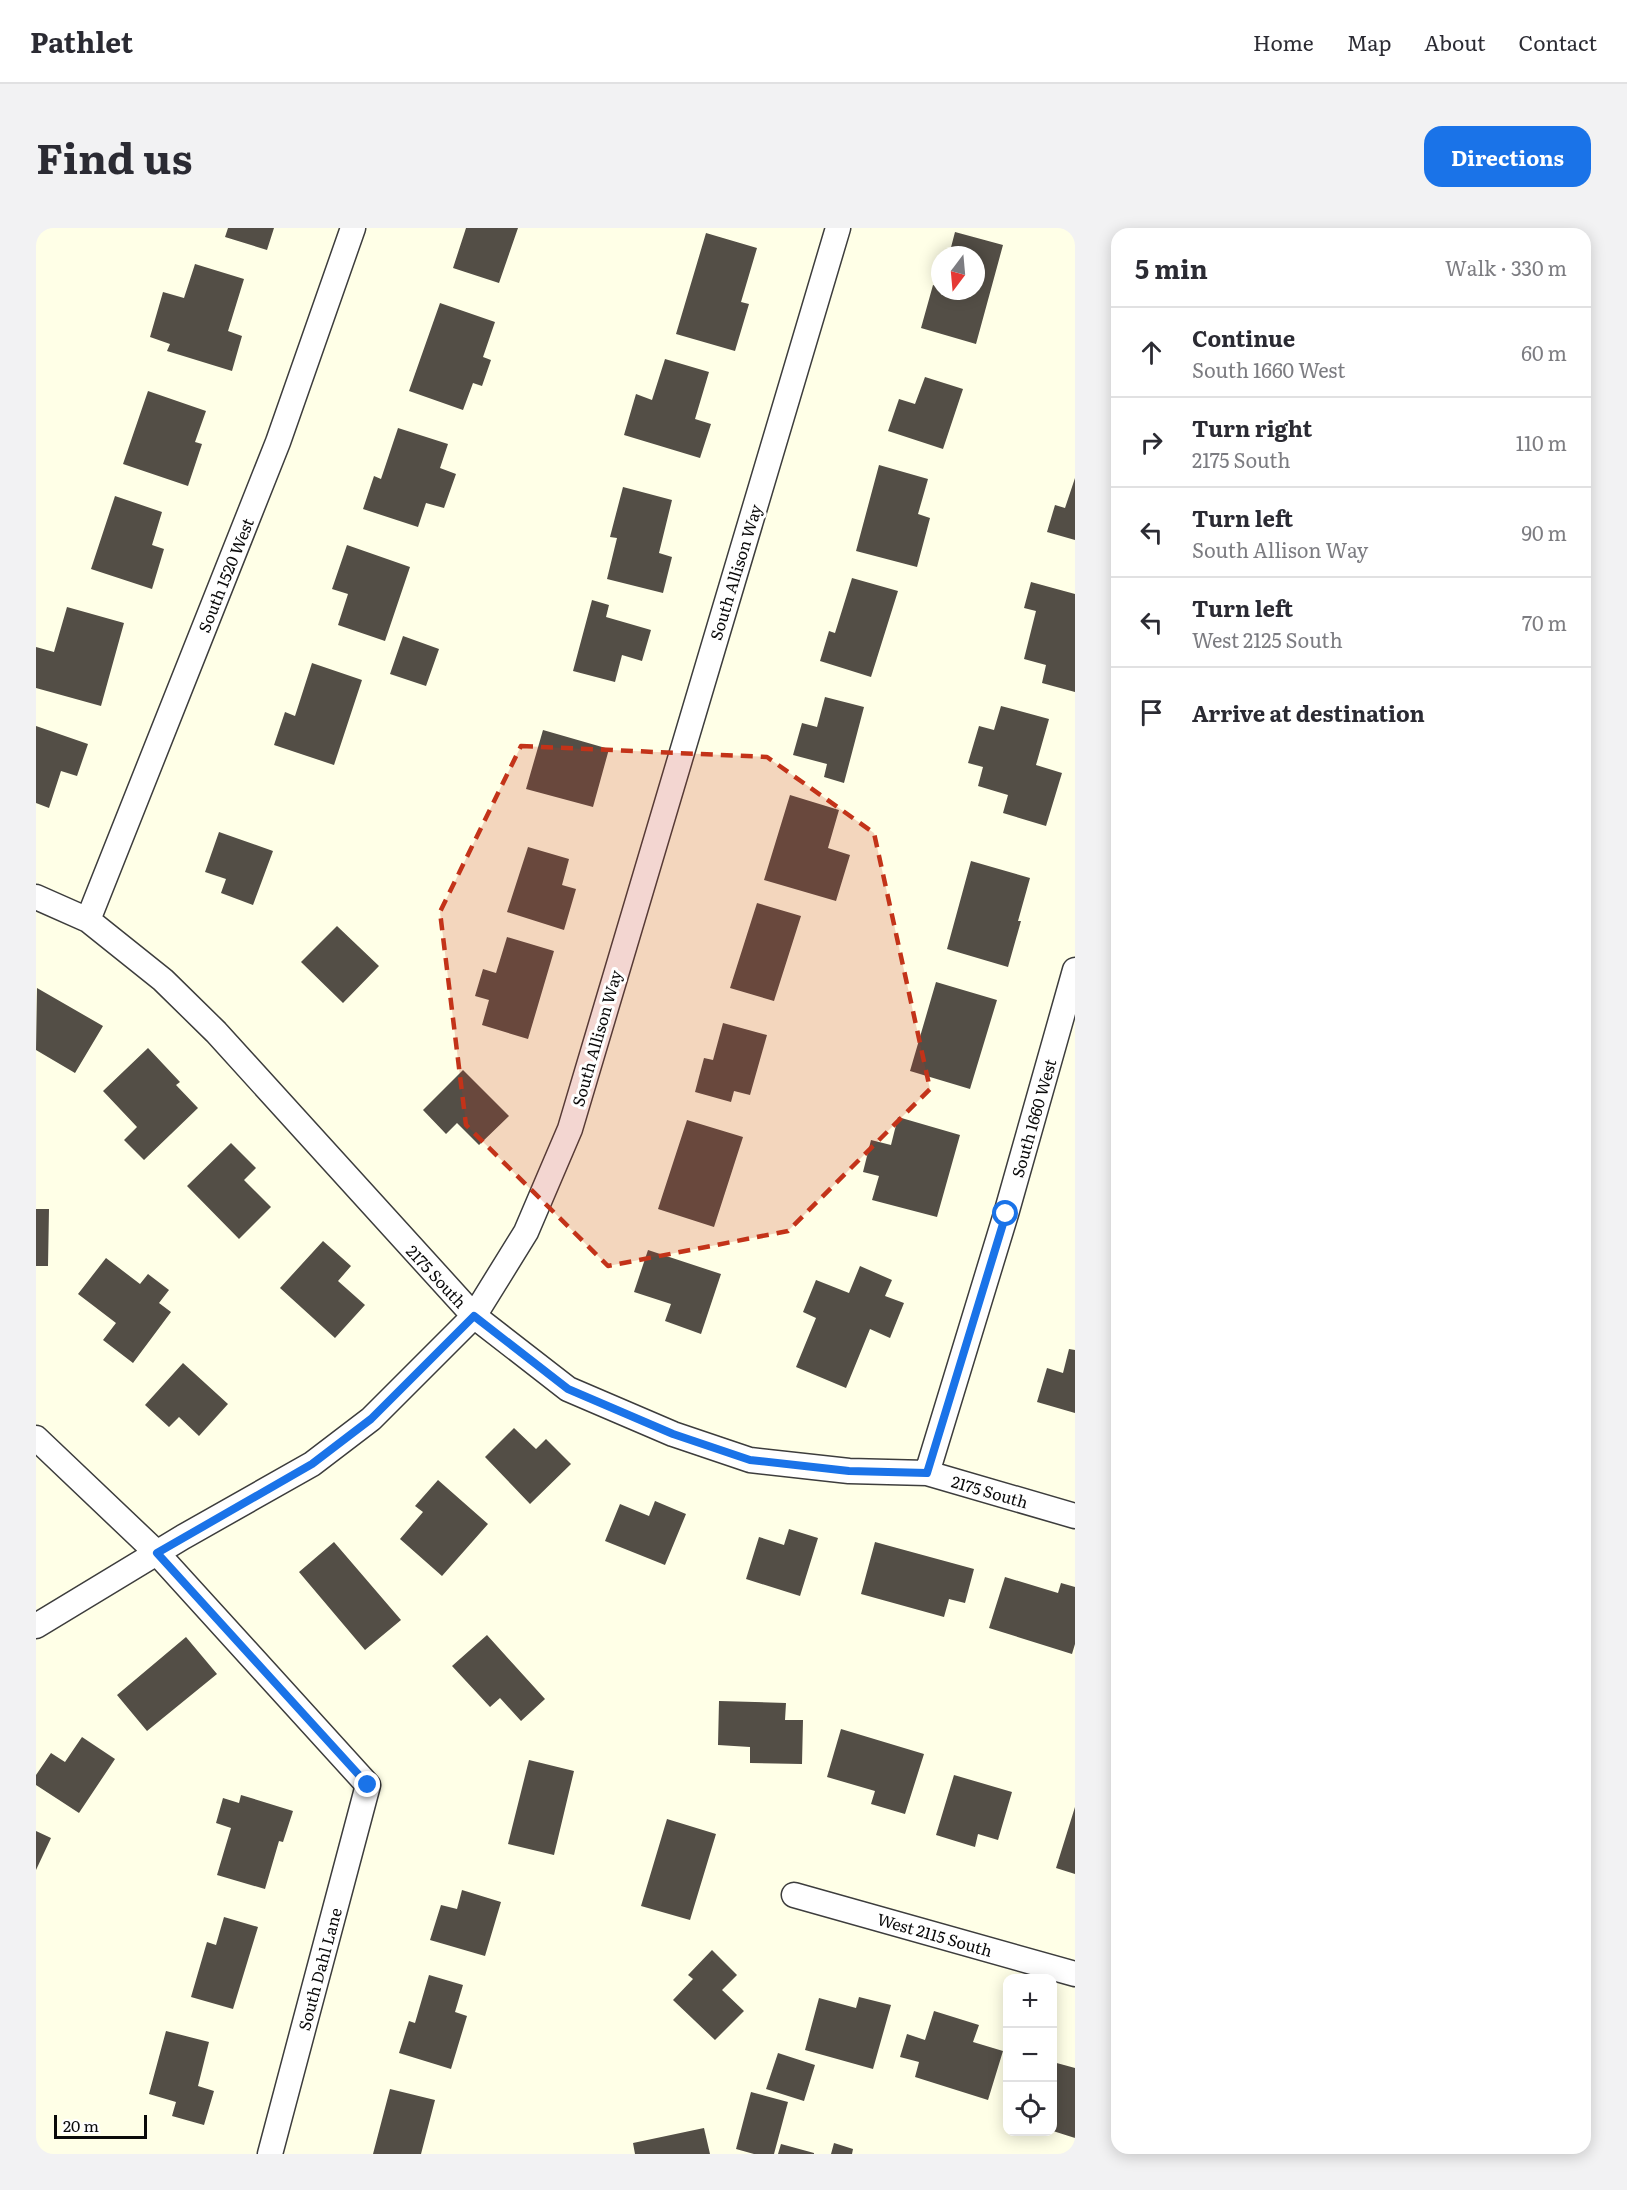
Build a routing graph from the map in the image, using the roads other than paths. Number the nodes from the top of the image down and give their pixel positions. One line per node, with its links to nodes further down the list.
1 (353, 228): 4 (street, South 1520 West)
2 (838, 228): 6 (street, South Allison Way)
3 (36, 897): 4 (street, 2175 South)
4 (88, 920): 6 (street, 2175 South)
5 (1075, 970): 8 (street, South 1660 West)
6 (474, 1316): 8 (street, 2175 South); 10 (street, South Allison Way)
7 (36, 1438): 10 (street)
8 (927, 1473): 9 (street, 2175 South)
9 (1075, 1516)
10 (157, 1553): 11 (street, South Allison Way); 14 (street, South Dahl Lane)
11 (36, 1626)
12 (794, 1895): 13 (street, West 2115 South)
13 (1075, 1974)
14 (270, 2154)

